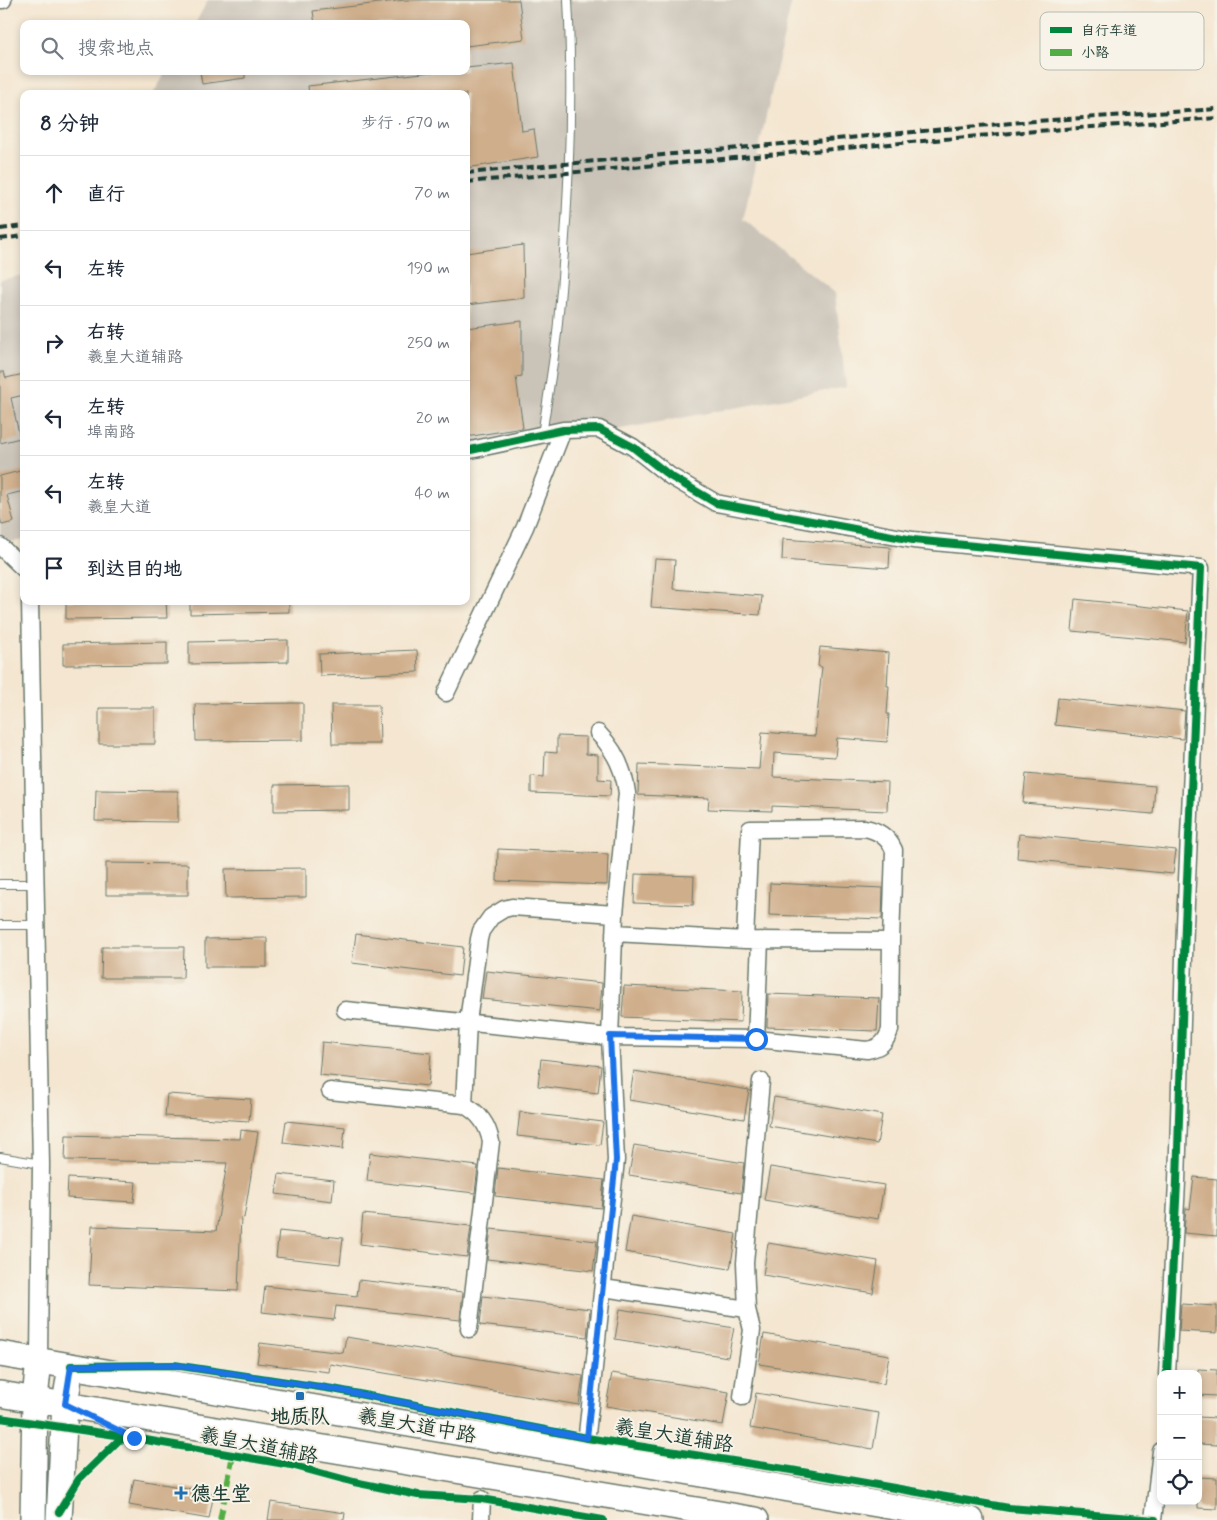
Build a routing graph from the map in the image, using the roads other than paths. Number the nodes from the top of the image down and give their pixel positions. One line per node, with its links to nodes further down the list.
1 (568, 0): 3 (lane)
2 (563, 430): 3 (street); 8 (street); 33 (street)
3 (542, 435): 4 (street)
4 (470, 449)
5 (0, 546): 6 (street)
6 (20, 565)
7 (30, 605): 11 (street)
8 (446, 693)
9 (598, 733): 12 (street)
10 (0, 884): 11 (lane)
11 (35, 884): 13 (street)
12 (615, 914): 15 (street); 19 (street)
13 (36, 924): 14 (lane); 26 (street)
14 (0, 925)
15 (614, 933): 16 (street); 20 (street)
16 (752, 940): 17 (street); 17 (street); 21 (street)
17 (891, 941): 21 (street)
18 (345, 1010): 19 (street)
19 (468, 1022): 20 (street); 24 (street)
20 (610, 1036): 21 (street); 27 (street)
21 (756, 1039)
22 (761, 1081): 28 (street)
23 (330, 1091): 24 (street)
24 (464, 1105): 29 (street)
25 (0, 1157): 26 (lane)
26 (41, 1164): 31 (street)
27 (603, 1288): 28 (street); 39 (street)
28 (747, 1309): 35 (street)
29 (469, 1330)
30 (0, 1354): 31 (main road, 羲皇大道中路)
31 (39, 1360): 32 (main road, 羲皇大道中路); 36 (main road)
32 (71, 1366): 37 (main road); 39 (main road, 羲皇大道中路)
33 (1167, 1370)
34 (0, 1394): 36 (main road, 羲皇大道中路)
35 (742, 1397)
36 (35, 1399): 37 (main road, 羲皇大道中路); 43 (main road)
37 (65, 1404): 38 (lane, 羲皇大道辅路); 42 (main road); 46 (main road, 羲皇大道中路)
38 (134, 1438): 41 (lane, 羲皇大道辅路); 42 (lane)
39 (586, 1445): 47 (main road, 羲皇大道中路); 48 (lane, 羲皇大道辅路)
40 (1160, 1460): 48 (street)
41 (482, 1499): 44 (street); 45 (lane, 羲皇大道辅路)
42 (59, 1516)
43 (33, 1520)
44 (481, 1520)
45 (603, 1520)
46 (756, 1520)
47 (971, 1520)
48 (1154, 1520)

